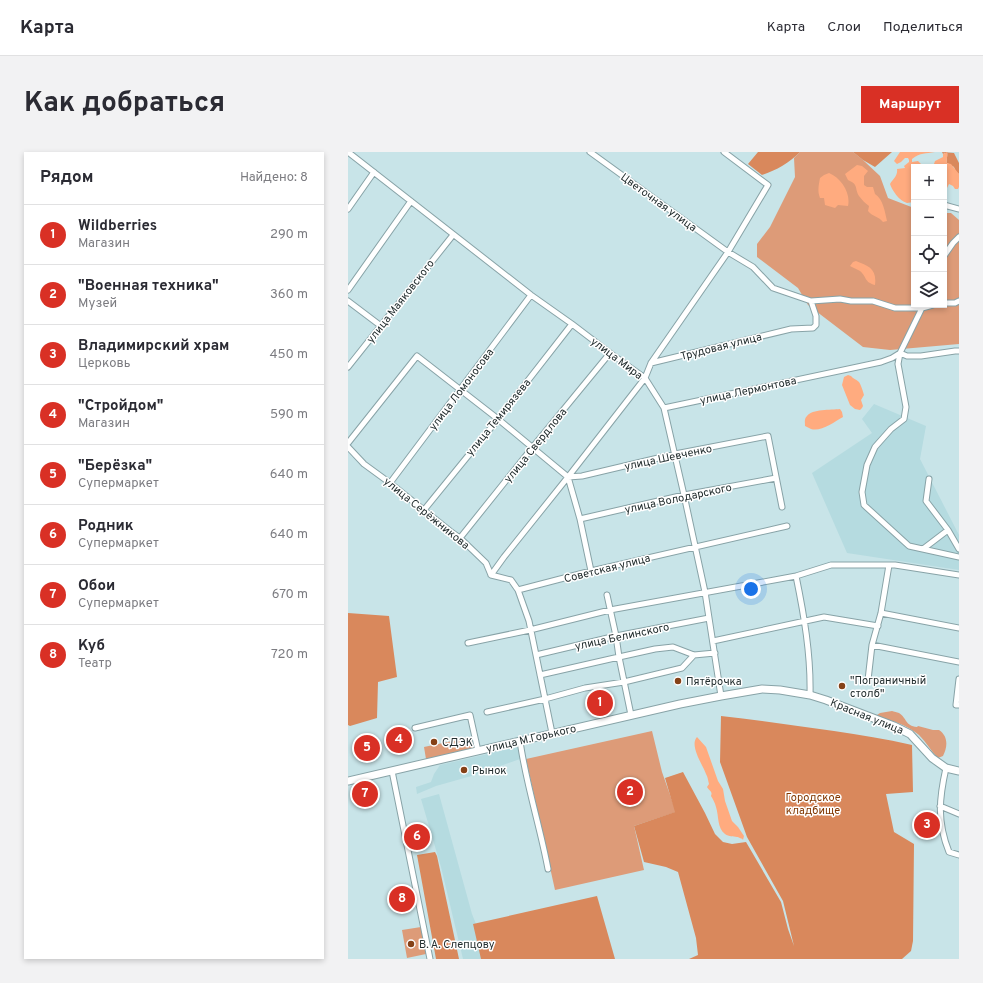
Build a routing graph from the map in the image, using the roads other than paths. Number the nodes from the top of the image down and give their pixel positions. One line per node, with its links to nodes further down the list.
1 (348, 152): 4 (street, улица Мира)
2 (590, 152): 11 (street, Цветочная улица)
3 (724, 152): 11 (street)
4 (374, 172): 5 (street, улица Мира); 7 (street)
5 (411, 201): 9 (street, улица Мира); 13 (street)
6 (947, 206): 8 (street)
7 (348, 209)
8 (959, 209)
9 (453, 235): 14 (street, улица Мира); 22 (street, улица Маяковского)
10 (959, 237): 12 (street)
11 (728, 252): 17 (street, Цветочная улица); 26 (street)
12 (947, 252)
13 (348, 290)
14 (531, 295): 21 (street, улица Мира); 29 (street, улица Ломоносова)
15 (959, 300): 18 (street)
16 (348, 301): 22 (street)
17 (811, 301): 19 (street); 26 (street, Трудовая улица)
18 (947, 303)
19 (911, 307)
20 (922, 308): 25 (street)
21 (572, 324): 24 (street, улица Мира); 31 (street, улица Темирязева)
22 (381, 326): 27 (street, улица Маяковского)
23 (959, 351): 25 (street)
24 (610, 353): 28 (street, улица Мира); 34 (street, улица Свердлова)
25 (900, 353): 30 (street, улица Лермонтова); 48 (street)
26 (651, 363): 28 (street)
27 (348, 368)
28 (644, 378): 30 (street, улица Мира); 36 (street)
29 (460, 390): 31 (street); 32 (street); 39 (street, улица Ломоносова)
30 (664, 408): 35 (street, улица Мира)
31 (498, 419): 34 (street); 42 (street, улица Темирязева)
32 (348, 443)
33 (348, 447): 39 (street, улица Серёжникова)
34 (532, 448): 36 (street); 46 (street, улица Свердлова)
35 (675, 454): 36 (street, улица Шевченко); 37 (street, улица Шевченко); 40 (street, улица Мира)
36 (568, 477): 43 (street); 54 (street)
37 (776, 478): 40 (street, улица Володарского); 41 (street)
38 (929, 479): 45 (street)
39 (390, 482): 42 (street, улица Серёжникова)
40 (684, 495): 43 (street, улица Володарского); 47 (street, улица Мира)
41 (782, 507)
42 (424, 510): 46 (street, улица Серёжникова)
43 (580, 519): 52 (street)
44 (787, 526): 47 (street, Советская улица)
45 (948, 530): 48 (street); 49 (street)
46 (460, 538): 54 (street, улица Серёжникова)
47 (696, 547): 52 (street, Советская улица); 57 (street, улица Мира)
48 (922, 549): 50 (street)
49 (959, 549)
50 (959, 557)
51 (890, 565): 53 (street); 55 (street); 60 (street)
52 (591, 571): 56 (street, Советская улица)
53 (959, 575)
54 (491, 576): 56 (street)
55 (796, 576): 57 (street); 62 (street)
56 (518, 590): 65 (street)
57 (705, 592): 59 (street); 61 (street, улица Мира)
58 (607, 594): 59 (street)
59 (610, 610): 65 (street); 66 (street)
60 (881, 613): 63 (street); 64 (street)
61 (709, 618): 66 (street, улица Белинского); 67 (street, улица Мира)
62 (805, 621): 63 (street); 67 (street); 80 (street)
63 (878, 626): 69 (street)
64 (959, 628)
65 (530, 630): 68 (street); 71 (street)
66 (616, 636): 71 (street, улица Белинского); 73 (street)
67 (713, 641): 70 (street, улица Мира)
68 (468, 643)
69 (872, 645): 74 (street); 77 (street)
70 (715, 653): 72 (street); 81 (street, улица Мира)
71 (536, 655): 75 (street)
72 (694, 655): 73 (street); 78 (street)
73 (619, 657): 75 (street); 78 (street)
74 (959, 662)
75 (540, 675): 82 (street)
76 (959, 679): 83 (street)
77 (868, 680)
78 (624, 682): 82 (street); 85 (street)
79 (786, 691): 80 (main road, Красная улица); 81 (main road, улица М.Горького)
80 (810, 695): 90 (main road, Красная улица)
81 (721, 696): 85 (main road, улица М.Горького)
82 (545, 699): 84 (street); 87 (street)
83 (957, 705)
84 (487, 712)
85 (631, 715): 87 (main road, улица М.Горького)
86 (415, 728): 89 (street)
87 (552, 733): 88 (main road, улица М.Горького)
88 (520, 741): 89 (main road, улица М.Горького); 97 (street)
89 (478, 751): 91 (main road, улица М.Горького)
90 (946, 768): 92 (main road, Красная улица); 94 (street)
91 (392, 771): 93 (main road, улица М.Горького); 98 (street)
92 (959, 771)
93 (348, 781)
94 (940, 806): 95 (street); 96 (street)
95 (959, 814)
96 (959, 855)
97 (548, 868)
98 (430, 959)

